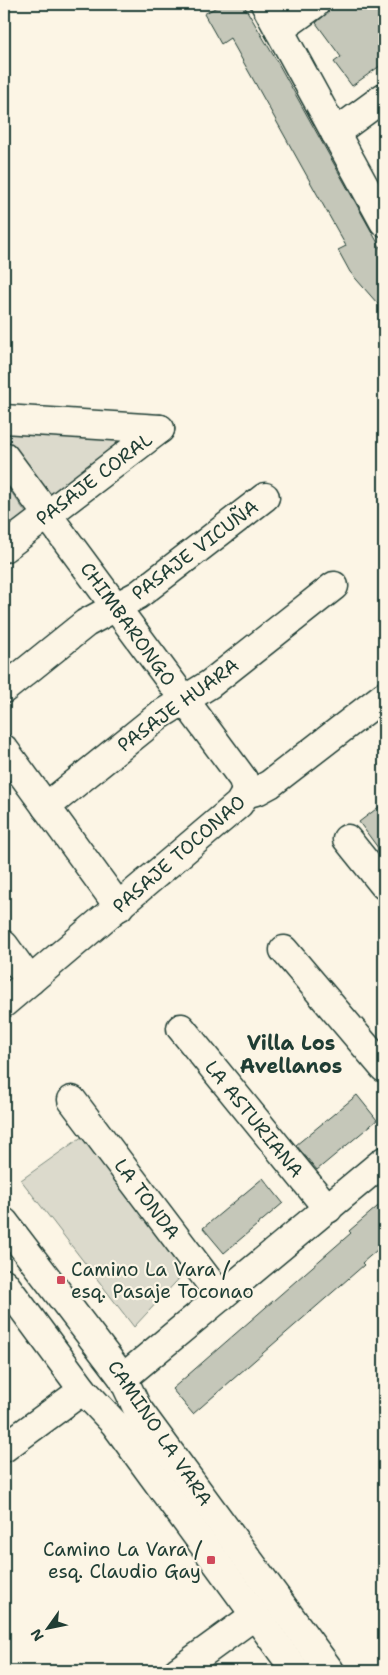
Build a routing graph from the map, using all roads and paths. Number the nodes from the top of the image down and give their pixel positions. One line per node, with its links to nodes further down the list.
1 (265, 4): 3 (street)
2 (315, 4): 3 (street)
3 (279, 30): 5 (street)
4 (384, 97): 5 (street)
5 (335, 133): 6 (street)
6 (384, 222)
7 (4, 418): 10 (street, PASAJE CORAL)
8 (4, 456): 10 (street, CHIMBARONGO)
9 (265, 497): 13 (street, PASAJE VICUÑA)
10 (47, 515): 11 (street, PASAJE CORAL); 13 (street, CHIMBARONGO)
11 (4, 548)
12 (334, 586): 16 (street, PASAJE HUARA)
13 (116, 608): 14 (street, PASAJE VICUÑA); 16 (street, CHIMBARONGO)
14 (4, 689)
15 (384, 696): 18 (street, PASAJE TOCONAO)
16 (184, 700): 18 (street, CHIMBARONGO); 19 (street, PASAJE HUARA)
17 (4, 749): 19 (street)
18 (245, 794): 22 (street, PASAJE TOCONAO)
19 (46, 807): 22 (street)
20 (346, 839): 21 (street)
21 (384, 885)
22 (119, 907): 25 (street, PASAJE TOCONAO)
23 (4, 944): 25 (street)
24 (284, 950): 28 (street)
25 (30, 981): 26 (street, PASAJE TOCONAO)
26 (4, 1003)
27 (181, 1028): 31 (street, LA ASTURIANA)
28 (384, 1068)
29 (72, 1100): 34 (street, LA TONDA)
30 (384, 1161): 31 (street)
31 (328, 1209): 34 (street)
32 (4, 1222): 35 (street, CAMINO LA VARA)
33 (4, 1283): 36 (street, CAMINO LA VARA)
34 (221, 1298): 35 (street)
35 (116, 1369): 36 (street); 41 (street, CAMINO LA VARA)
36 (80, 1386): 37 (street); 38 (street, CAMINO LA VARA)
37 (4, 1448)
38 (255, 1615): 39 (street); 40 (street, CAMINO LA VARA)
39 (178, 1671)
40 (296, 1671)
41 (330, 1671)

